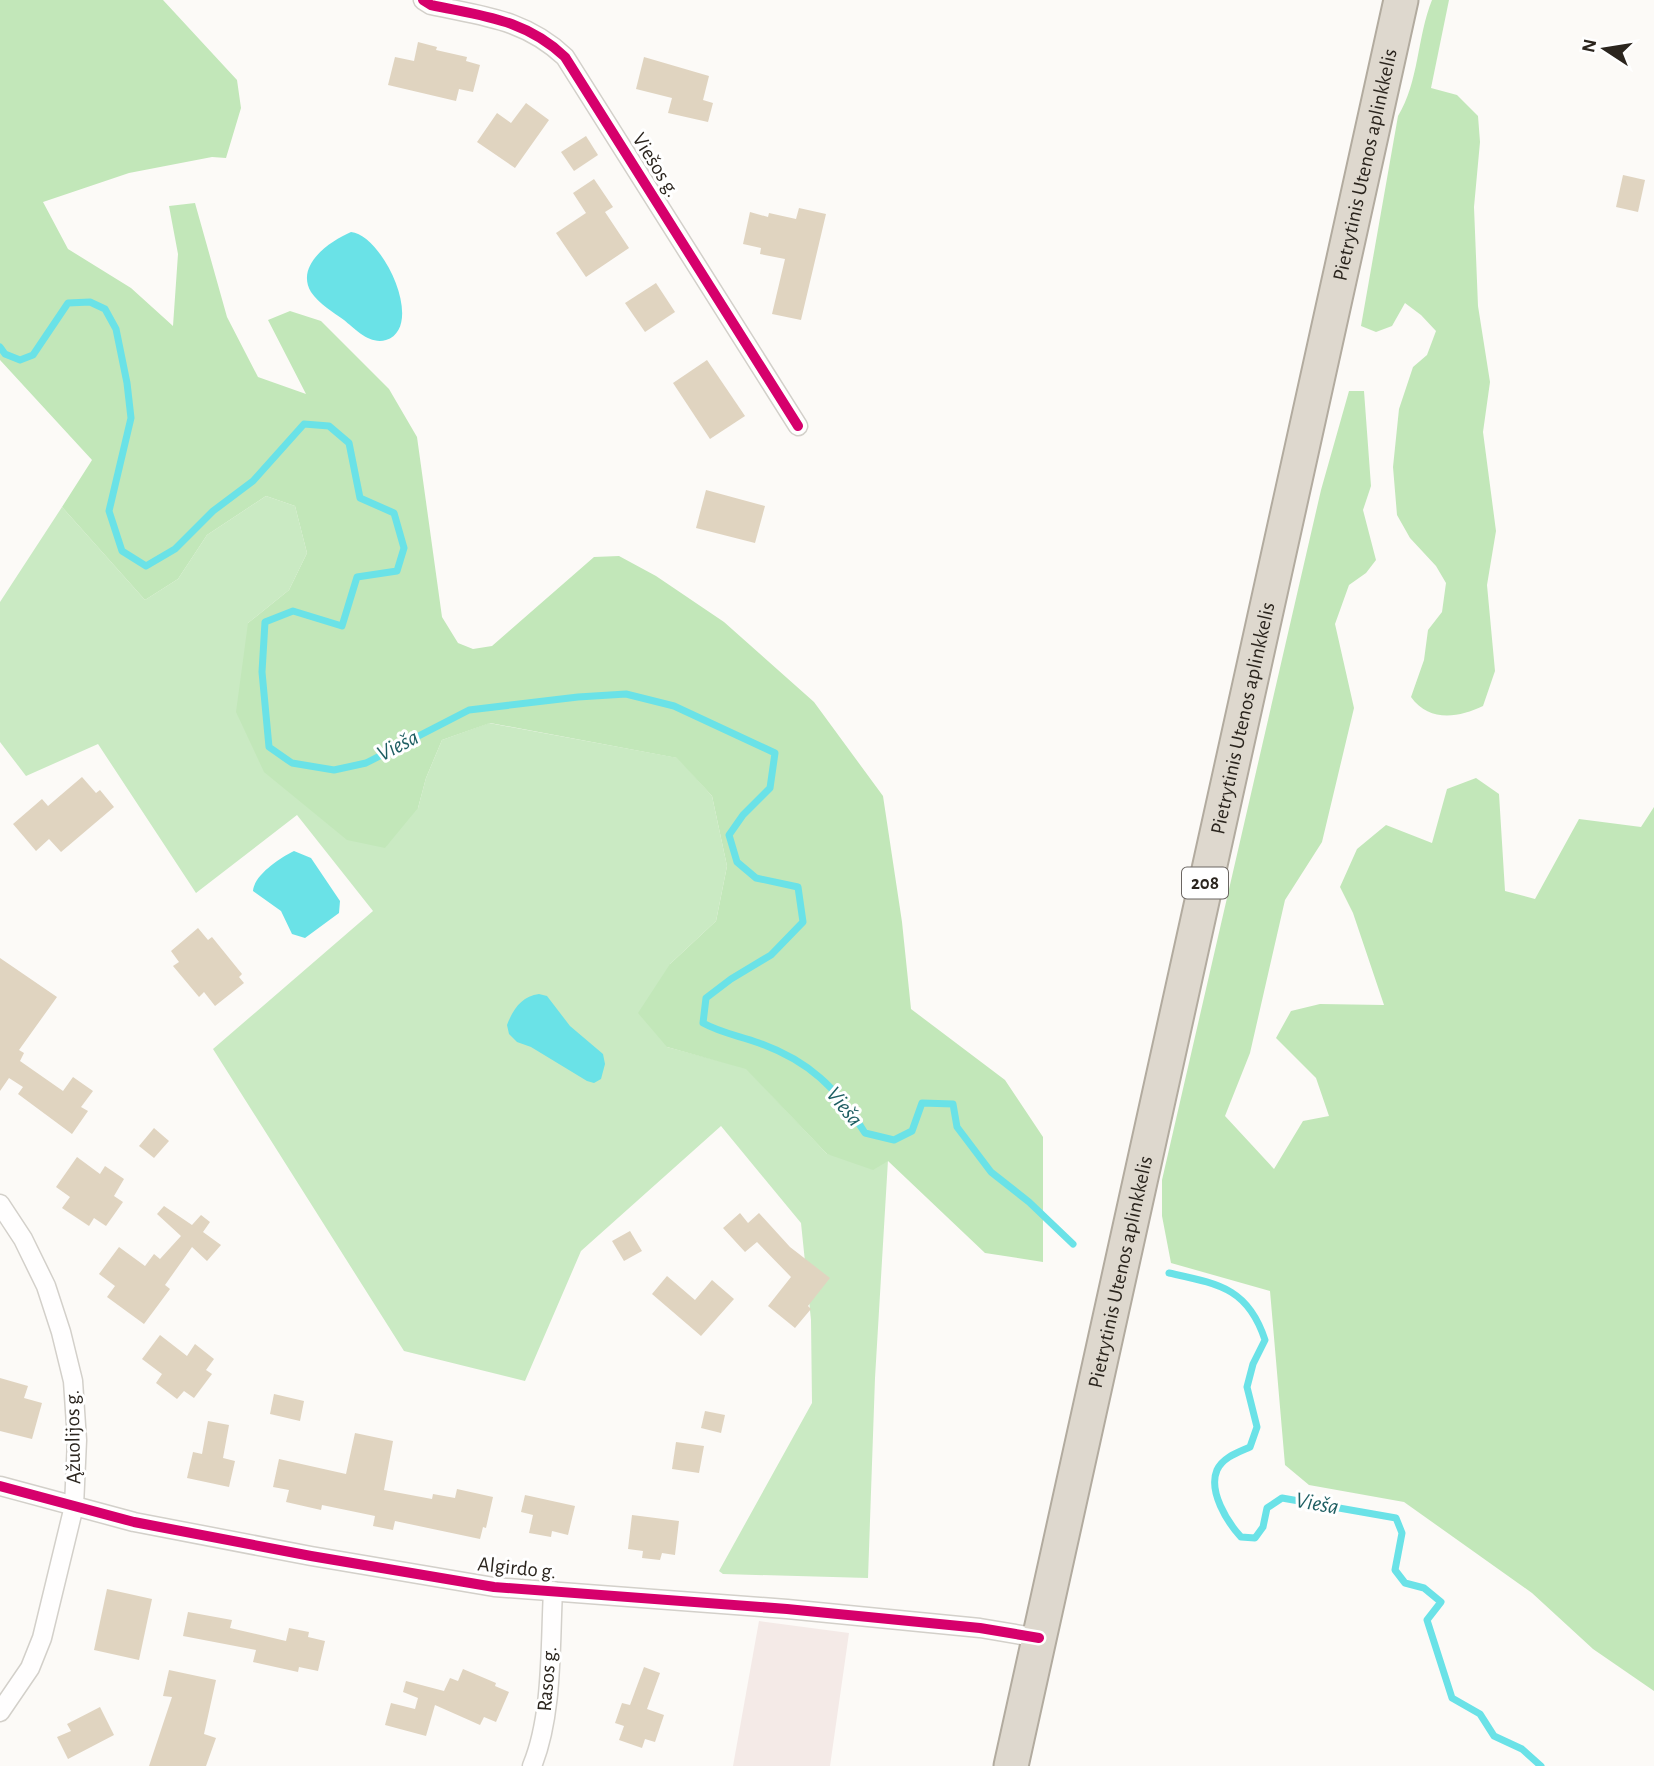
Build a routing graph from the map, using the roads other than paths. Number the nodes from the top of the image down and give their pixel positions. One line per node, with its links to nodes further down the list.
1 (423, 0): 3 (street, Viešos g.)
2 (1401, 0): 8 (highway, Pietrytinis Utenos aplinkkelis / 208)
3 (797, 426)
4 (0, 1204): 6 (street, Ąžuolijos g.)
5 (0, 1486): 6 (street, Algirdo g.)
6 (74, 1506): 7 (street, Algirdo g.); 9 (street, Ąžuolijos g.)
7 (553, 1591): 8 (street, Algirdo g.); 10 (street, Rasos g.)
8 (1038, 1638): 11 (highway, Pietrytinis Utenos aplinkkelis / 208)
9 (0, 1712)
10 (532, 1766)
11 (1011, 1766)

